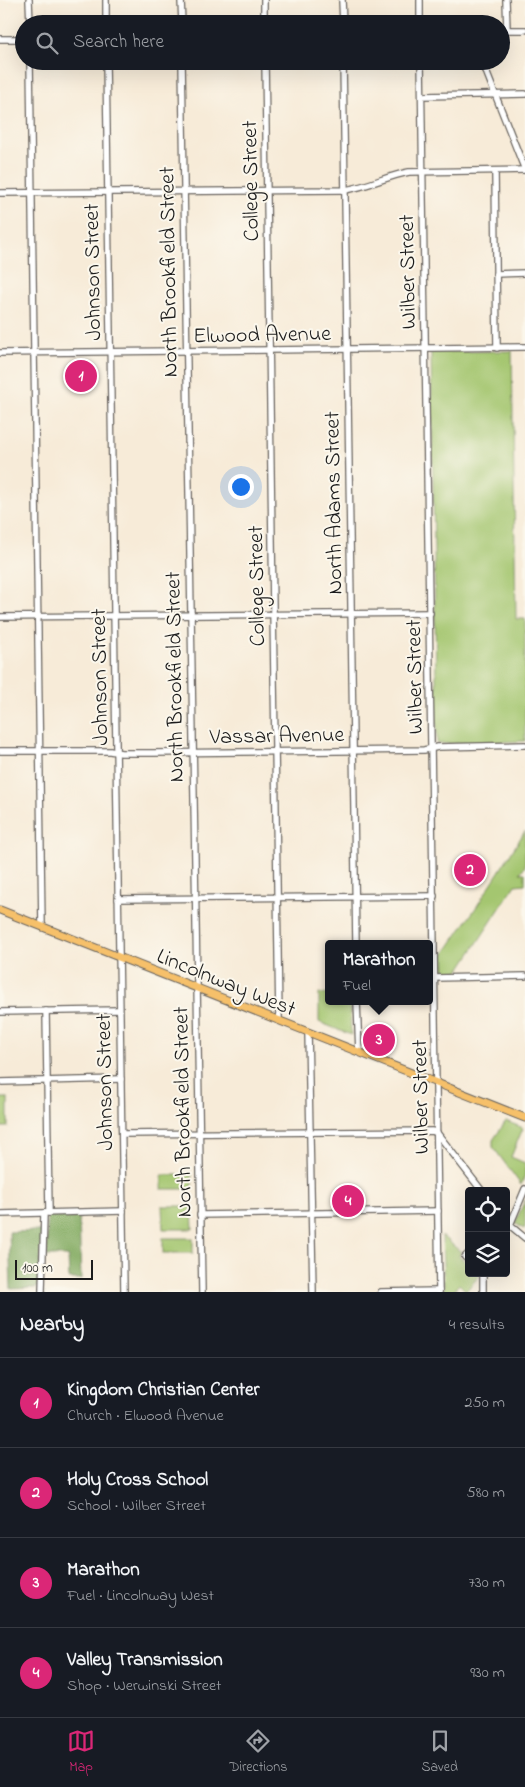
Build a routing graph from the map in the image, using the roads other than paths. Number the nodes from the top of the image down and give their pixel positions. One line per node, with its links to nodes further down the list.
1 (29, 0): 8 (street)
2 (106, 0): 9 (street)
3 (181, 0): 10 (street)
4 (264, 0): 11 (street)
5 (342, 0): 12 (street)
6 (420, 0): 13 (street)
7 (506, 0): 14 (street)
8 (30, 15)
9 (106, 15)
10 (182, 15)
11 (264, 15)
12 (343, 15)
13 (420, 15)
14 (505, 15)
15 (510, 30): 16 (street)
16 (525, 30)
17 (0, 39): 18 (street)
18 (15, 39)
19 (30, 70): 37 (street)
20 (106, 70): 34 (street, Johnson Street)
21 (182, 70): 35 (street, North Brookfield Street)
22 (265, 70): 33 (street, College Street)
23 (343, 70): 32 (street, North Adams Street)
24 (421, 70): 28 (street, Wilber Street)
25 (486, 70): 26 (street)
26 (495, 94): 27 (street); 28 (street); 29 (street)
27 (525, 94)
28 (422, 96): 31 (street, Wilber Street)
29 (525, 170): 30 (street)
30 (495, 171): 31 (street); 39 (street)
31 (422, 172): 32 (street); 41 (street, Wilber Street)
32 (345, 190): 33 (street); 43 (street, North Adams Street)
33 (267, 191): 35 (street); 44 (street, College Street)
34 (108, 192): 35 (street); 37 (street); 46 (street, Johnson Street)
35 (184, 192): 45 (street, North Brookfield Street)
36 (0, 193): 37 (street)
37 (32, 193): 48 (street)
38 (525, 273): 39 (street)
39 (496, 274): 42 (street)
40 (525, 347): 42 (street, Elwood Avenue)
41 (424, 348): 42 (street, Elwood Avenue); 43 (street, Elwood Avenue); 49 (street, Wilber Street)
42 (497, 348)
43 (347, 349): 44 (street, Elwood Avenue); 50 (street, North Adams Street)
44 (268, 350): 45 (street, Elwood Avenue); 51 (street, College Street)
45 (186, 351): 46 (street, Elwood Avenue); 53 (street, North Brookfield Street)
46 (110, 352): 48 (street, Elwood Avenue); 52 (street, Johnson Street)
47 (0, 353): 48 (street, Elwood Avenue)
48 (34, 353): 55 (street)
49 (430, 613): 50 (street); 57 (street, Wilber Street)
50 (351, 614): 51 (street); 58 (street, North Adams Street)
51 (273, 615): 53 (street); 60 (street, College Street)
52 (114, 616): 53 (street); 55 (street); 62 (street, Johnson Street)
53 (190, 616): 63 (street, North Brookfield Street)
54 (0, 617): 55 (street)
55 (38, 617): 61 (street)
56 (525, 745): 57 (street, Vassar Avenue)
57 (432, 749): 58 (street, Vassar Avenue); 64 (street, Wilber Street)
58 (353, 750): 60 (street, Vassar Avenue); 65 (street, North Adams Street)
59 (0, 751): 61 (street, Vassar Avenue)
60 (275, 751): 63 (street, Vassar Avenue); 67 (street, College Street)
61 (40, 752): 62 (street, Vassar Avenue); 70 (street)
62 (116, 752): 63 (street, Vassar Avenue); 68 (street, Johnson Street)
63 (192, 752): 66 (street, North Brookfield Street)
64 (434, 896): 65 (street); 74 (street, Wilber Street)
65 (355, 897): 67 (street); 71 (street, North Adams Street)
66 (194, 898): 67 (street); 68 (street); 75 (street, North Brookfield Street)
67 (278, 898): 80 (street, College Street)
68 (118, 899): 72 (street, Johnson Street)
69 (0, 910): 70 (main road, Lincolnway West)
70 (42, 926): 72 (main road, Lincolnway West)
71 (356, 940)
72 (118, 956): 75 (main road, Lincolnway West); 77 (street, Johnson Street)
73 (525, 976): 74 (street)
74 (435, 978): 86 (street, Wilber Street)
75 (196, 987): 80 (main road, Lincolnway West); 91 (street, North Brookfield Street)
76 (357, 1005): 82 (street)
77 (119, 1010): 78 (street); 83 (street, Johnson Street)
78 (46, 1011): 79 (street); 84 (street)
79 (0, 1012)
80 (279, 1020): 81 (main road, Lincolnway West)
81 (308, 1032): 82 (main road, Lincolnway West); 88 (street)
82 (358, 1052): 86 (main road, Lincolnway West)
83 (120, 1079): 84 (street); 90 (street, Johnson Street)
84 (47, 1081): 85 (street); 96 (street)
85 (0, 1082)
86 (436, 1082): 87 (main road, Lincolnway West); 89 (street, Wilber Street)
87 (525, 1118)
88 (310, 1132): 89 (street); 91 (street); 97 (street)
89 (437, 1133): 92 (street); 95 (street, Wilber Street)
90 (122, 1134): 91 (street); 94 (street, Johnson Street)
91 (199, 1134): 99 (street, North Brookfield Street)
92 (479, 1187)
93 (525, 1188): 100 (street)
94 (123, 1211): 96 (street); 105 (street, Johnson Street)
95 (438, 1211): 97 (street); 109 (street, Wilber Street)
96 (47, 1213): 98 (street); 104 (street)
97 (312, 1213): 99 (street); 107 (street)
98 (0, 1214)
99 (200, 1215): 106 (street, North Brookfield Street)
100 (510, 1220)
101 (510, 1226): 102 (street)
102 (525, 1238)
103 (483, 1277): 110 (street)
104 (42, 1291)
105 (124, 1292)
106 (202, 1292)
107 (313, 1292)
108 (381, 1292): 109 (street)
109 (439, 1292)
110 (483, 1292)

